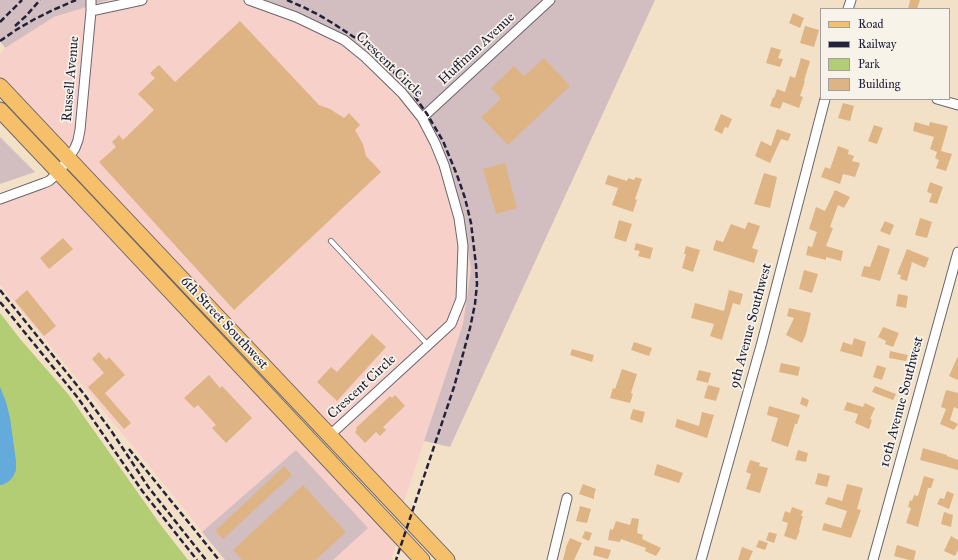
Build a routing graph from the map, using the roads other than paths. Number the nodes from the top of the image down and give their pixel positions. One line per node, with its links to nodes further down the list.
1 (91, 0): 5 (street, Russell Avenue)
2 (142, 0): 5 (street)
3 (249, 0): 11 (street, Crescent Circle)
4 (550, 0): 11 (street, Huffman Avenue)
5 (91, 11): 12 (street, Russell Avenue)
6 (0, 86): 12 (main road, 6th Street Southwest)
7 (825, 100): 23 (street, 9th Avenue Southwest)
8 (940, 100): 9 (street)
9 (958, 105)
10 (0, 110): 13 (main road, 6th Street Southwest)
11 (422, 118): 17 (street, Crescent Circle)
12 (68, 159): 13 (street, Russell Avenue); 18 (main road, 6th Street Southwest)
13 (59, 172): 14 (street, Russell Avenue); 20 (main road, 6th Street Southwest)
14 (0, 199)
15 (331, 241): 17 (lane)
16 (958, 252): 24 (street, 10th Avenue Southwest)
17 (428, 345): 18 (street, Crescent Circle)
18 (330, 435): 21 (main road, 6th Street Southwest)
19 (567, 498): 22 (street)
20 (422, 560)
21 (447, 560)
22 (552, 560)
23 (701, 560)
24 (873, 560)

